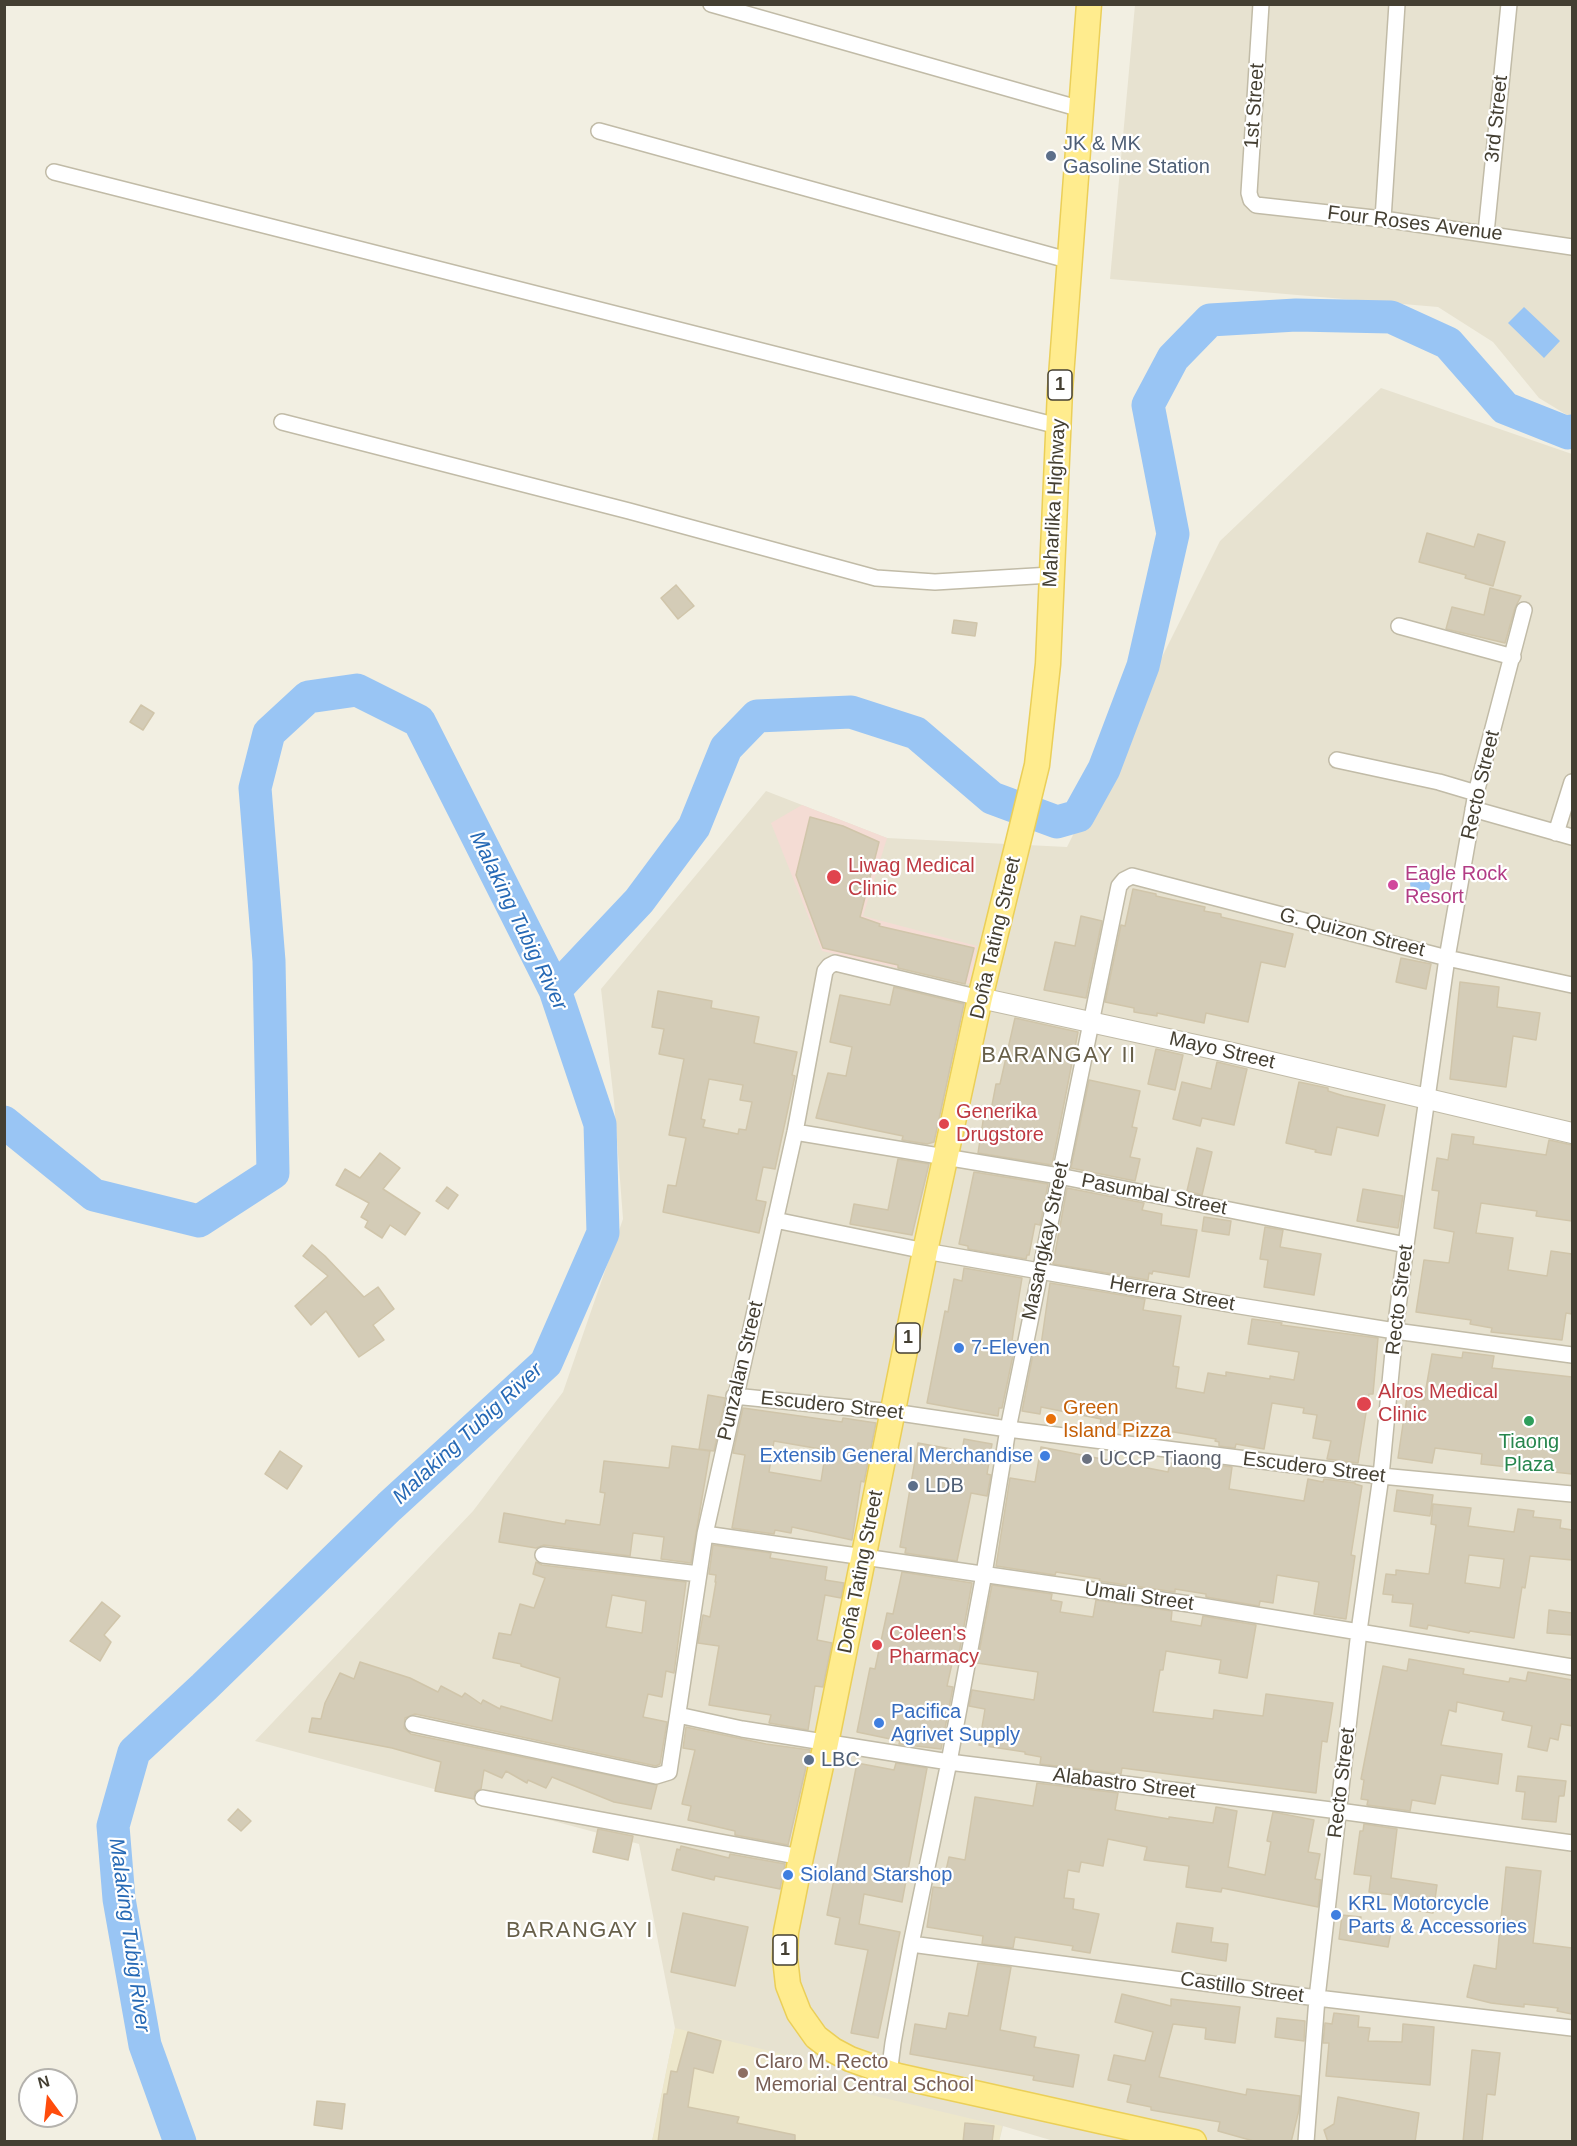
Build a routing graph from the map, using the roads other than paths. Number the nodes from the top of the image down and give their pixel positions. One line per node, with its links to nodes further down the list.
1 (711, 4): 6 (street)
2 (1089, 4): 6 (main road, Maharlika Highway / 1)
3 (1261, 4): 9 (street, 1st Street)
4 (1397, 4): 10 (street)
5 (1509, 4): 11 (street, 3rd Street)
6 (1081, 109): 13 (main road, Maharlika Highway / 1)
7 (599, 131): 13 (street)
8 (54, 172): 15 (street)
9 (1256, 205): 10 (street, Four Roses Avenue)
10 (1383, 219): 11 (street, Four Roses Avenue)
11 (1486, 233): 12 (street, Four Roses Avenue)
12 (1572, 247)
13 (1071, 261): 15 (main road, Maharlika Highway / 1)
14 (282, 422): 16 (street)
15 (1058, 426): 16 (main road, Maharlika Highway / 1)
16 (1051, 575): 24 (main road, Maharlika Highway / 1)
17 (1524, 610): 19 (street, Recto Street)
18 (1399, 626): 19 (street)
19 (1513, 657): 22 (street, Recto Street)
20 (1337, 760): 22 (street)
21 (1572, 782): 25 (street)
22 (1476, 793): 23 (street, Recto Street)
23 (1473, 808): 25 (street); 28 (street, Recto Street)
24 (1024, 820): 31 (main road, Doña Tating Street / 1)
25 (1556, 833): 26 (street)
26 (1572, 837)
27 (1132, 876): 28 (street, G. Quizon Street); 32 (street, Masangkay Street)
28 (1448, 958): 30 (street, G. Quizon Street); 33 (street, Recto Street)
29 (835, 963): 31 (street, Mayo Street); 34 (street, Punzalan Street)
30 (1572, 985)
31 (980, 998): 32 (street, Mayo Street); 36 (main road, Doña Tating Street / 1)
32 (1092, 1022): 33 (street, Mayo Street); 37 (street, Masangkay Street)
33 (1428, 1098): 35 (street, Mayo Street); 39 (street, Recto Street)
34 (795, 1132): 36 (street, Pasumbal Street); 38 (street, Punzalan Street)
35 (1572, 1133)
36 (947, 1156): 37 (street, Pasumbal Street); 40 (main road, Doña Tating Street / 1)
37 (1059, 1176): 39 (street, Pasumbal Street); 41 (street, Masangkay Street)
38 (775, 1220): 40 (street, Herrera Street); 44 (street, Punzalan Street)
39 (1406, 1245): 42 (street, Recto Street)
40 (925, 1251): 41 (street, Herrera Street); 45 (main road, Doña Tating Street / 1)
41 (1039, 1271): 42 (street, Herrera Street); 46 (street, Masangkay Street)
42 (1395, 1331): 43 (street, Herrera Street); 47 (street, Recto Street)
43 (1572, 1355)
44 (734, 1396): 45 (street, Escudero Street); 49 (street, Punzalan Street)
45 (893, 1412): 46 (street, Escudero Street); 51 (main road, Doña Tating Street / 1)
46 (1008, 1429): 47 (street, Escudero Street); 53 (street, Masangkay Street)
47 (1381, 1476): 48 (street, Escudero Street); 54 (street, Recto Street)
48 (1572, 1494)
49 (705, 1534): 51 (street, Umali Street); 52 (street, Punzalan Street)
50 (543, 1555): 52 (street)
51 (864, 1556): 53 (street, Umali Street); 58 (main road, Doña Tating Street / 1)
52 (699, 1574): 56 (street, Punzalan Street)
53 (984, 1574): 54 (street, Umali Street); 59 (street, Masangkay Street)
54 (1359, 1631): 55 (street, Umali Street); 61 (street, Recto Street)
55 (1572, 1668)
56 (678, 1715): 57 (street, Punzalan Street); 58 (street, Alabastro Street)
57 (413, 1724)
58 (826, 1743): 59 (street, Alabastro Street); 63 (main road, Doña Tating Street / 1)
59 (949, 1762): 61 (street, Alabastro Street); 64 (street, Masangkay Street)
60 (483, 1798): 63 (street)
61 (1339, 1811): 62 (street, Alabastro Street); 65 (street, Recto Street)
62 (1572, 1844)
63 (801, 1857): 67 (main road, Doña Tating Street / 1)
64 (911, 1944): 65 (street, Castillo Street); 67 (street, Masangkay Street)
65 (1317, 1998): 66 (street, Castillo Street); 69 (street, Recto Street)
66 (1572, 2028)
67 (889, 2074): 68 (main road, 1)
68 (1194, 2142)
69 (1306, 2142)

